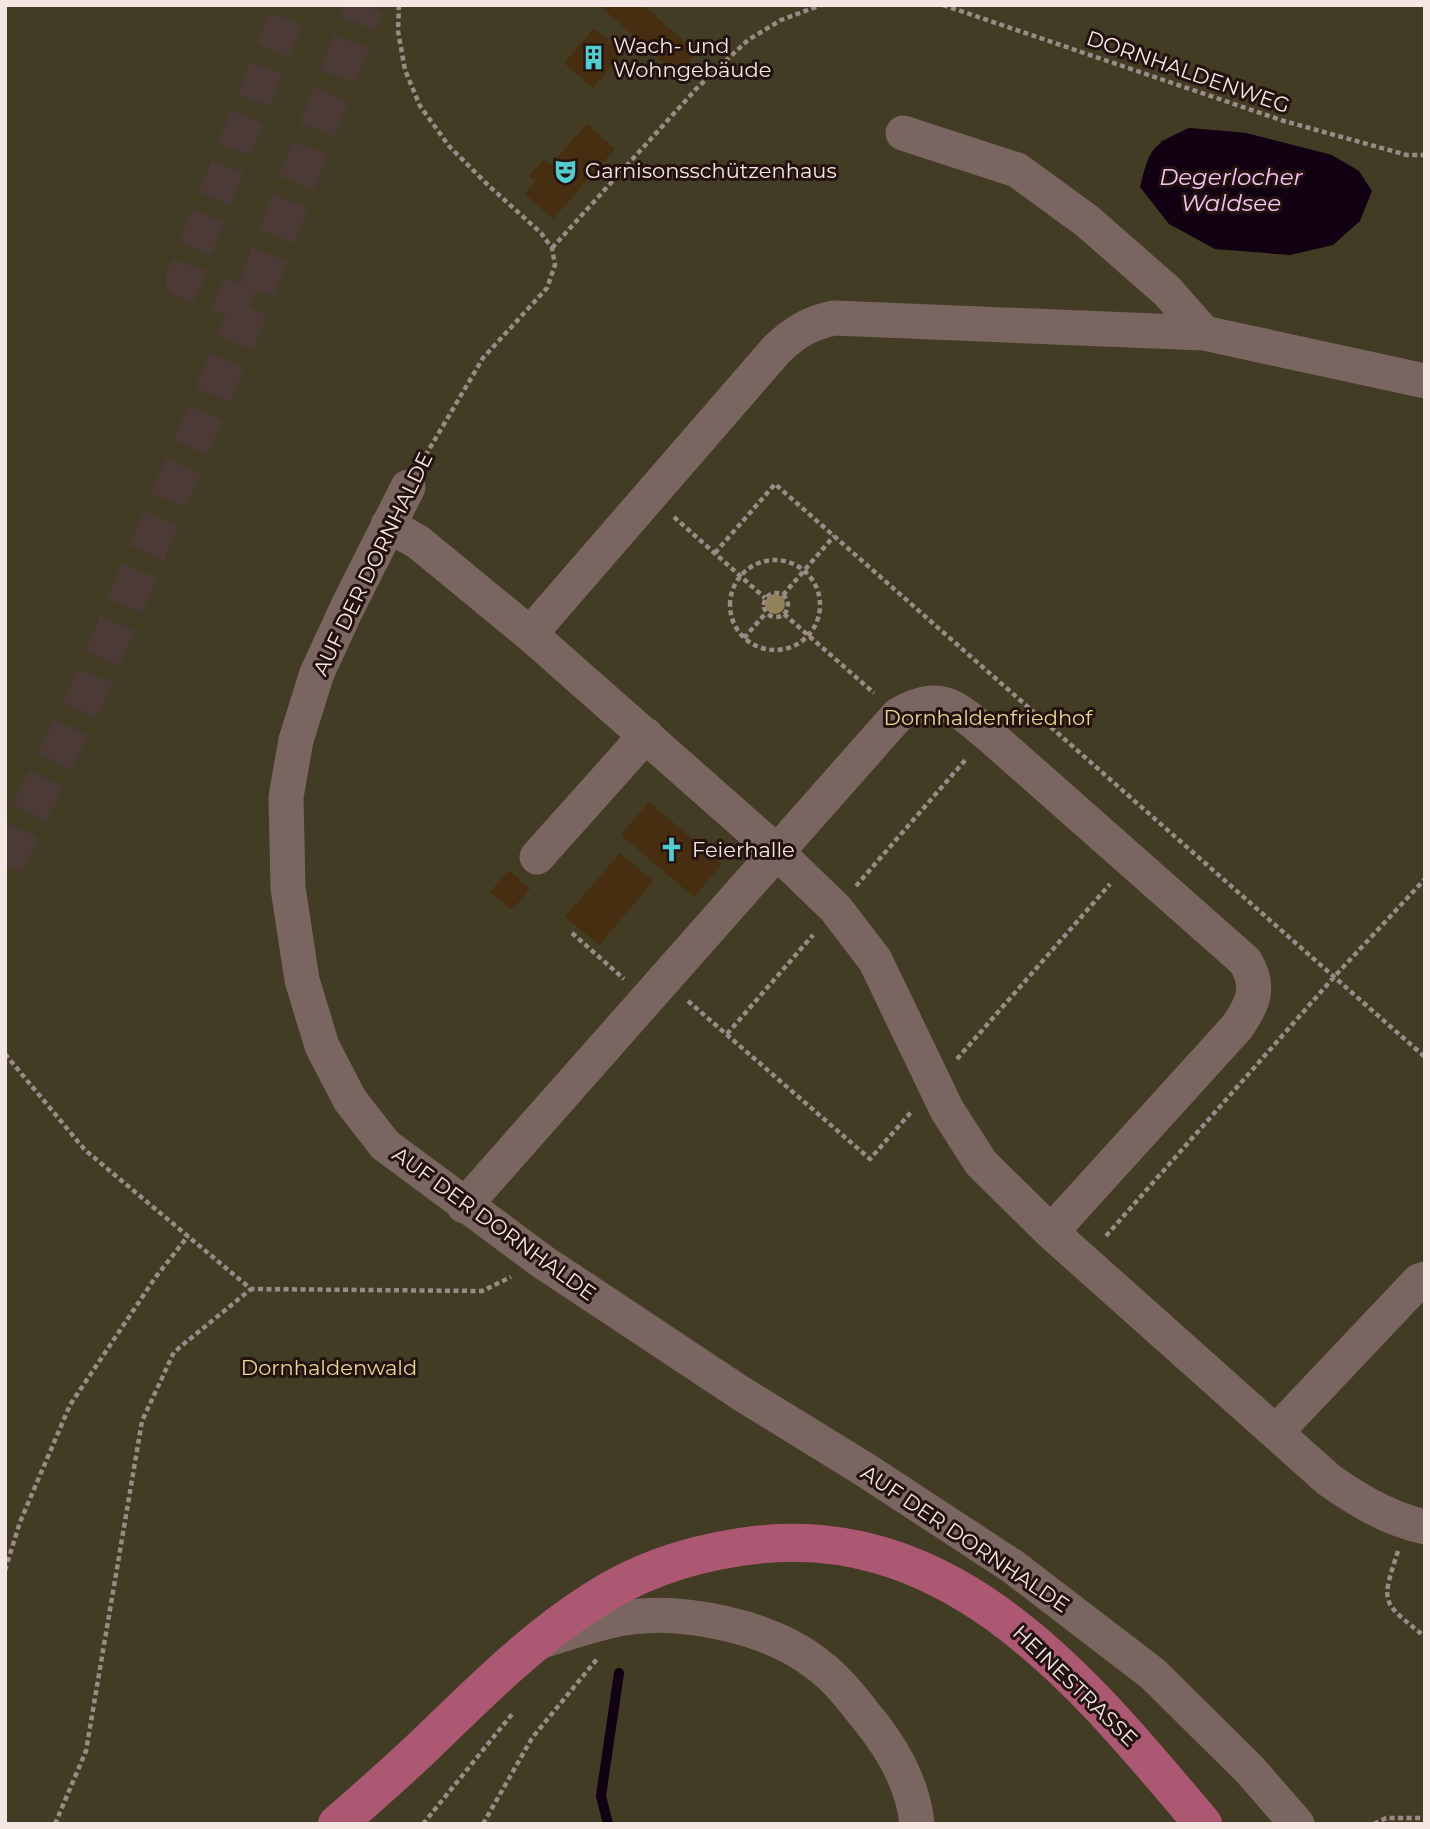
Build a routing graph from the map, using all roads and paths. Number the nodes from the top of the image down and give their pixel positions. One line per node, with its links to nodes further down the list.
1 (399, 5): 6 (path)
2 (821, 5): 6 (path)
3 (943, 5): 5 (path, DORNHALDENWEG)
4 (903, 133): 7 (street)
5 (1425, 155)
6 (552, 248): 9 (path, AUF DER DORNHALDE)
7 (1204, 333): 8 (street); 10 (street)
8 (1425, 381)
9 (408, 487): 11 (street, AUF DER DORNHALDE)
10 (649, 495): 13 (path); 20 (street)
11 (388, 525): 20 (street); 37 (street, AUF DER DORNHALDE)
12 (834, 536): 13 (path); 14 (path); 23 (path)
13 (715, 553): 15 (path)
14 (804, 570): 15 (path); 16 (path); 21 (path)
15 (740, 575): 17 (path); 22 (path)
16 (783, 594): 17 (path); 19 (path)
17 (765, 598): 18 (path)
18 (766, 613): 19 (path); 22 (path)
19 (784, 614): 21 (path)
20 (530, 635): 26 (street)
21 (808, 635): 22 (path); 24 (path)
22 (744, 638)
23 (1019, 698): 25 (path); 32 (path)
24 (898, 715): 25 (street); 27 (street)
25 (988, 734): 30 (path); 38 (street)
26 (646, 735): 27 (street); 28 (street)
27 (777, 852): 30 (street); 33 (street)
28 (537, 857)
29 (1425, 879): 32 (path)
30 (836, 909): 34 (path); 38 (street)
31 (572, 933): 33 (path)
32 (1334, 977): 36 (path); 40 (path)
33 (646, 999): 37 (street)
34 (727, 1034)
35 (5, 1055): 39 (path)
36 (1425, 1057)
37 (464, 1206): 41 (street, AUF DER DORNHALDE)
38 (1051, 1231): 40 (street)
39 (188, 1236): 43 (path); 46 (path)
40 (1084, 1261): 44 (street)
41 (543, 1262): 43 (path); 58 (street, AUF DER DORNHALDE)
42 (1425, 1279): 44 (street)
43 (251, 1289): 52 (path)
44 (1277, 1431): 45 (street)
45 (1417, 1526): 48 (path)
46 (5, 1570)
47 (631, 1618): 49 (street); 55 (path); 56 (street)
48 (1425, 1637)
49 (535, 1642): 53 (main road, HEINESTRASSE); 57 (main road, HEINESTRASSE)
50 (519, 1706): 54 (path)
51 (1425, 1818): 59 (path)
52 (55, 1824)
53 (337, 1824)
54 (423, 1824)
55 (483, 1824)
56 (917, 1824)
57 (1203, 1824)
58 (1297, 1824)
59 (1374, 1824)

